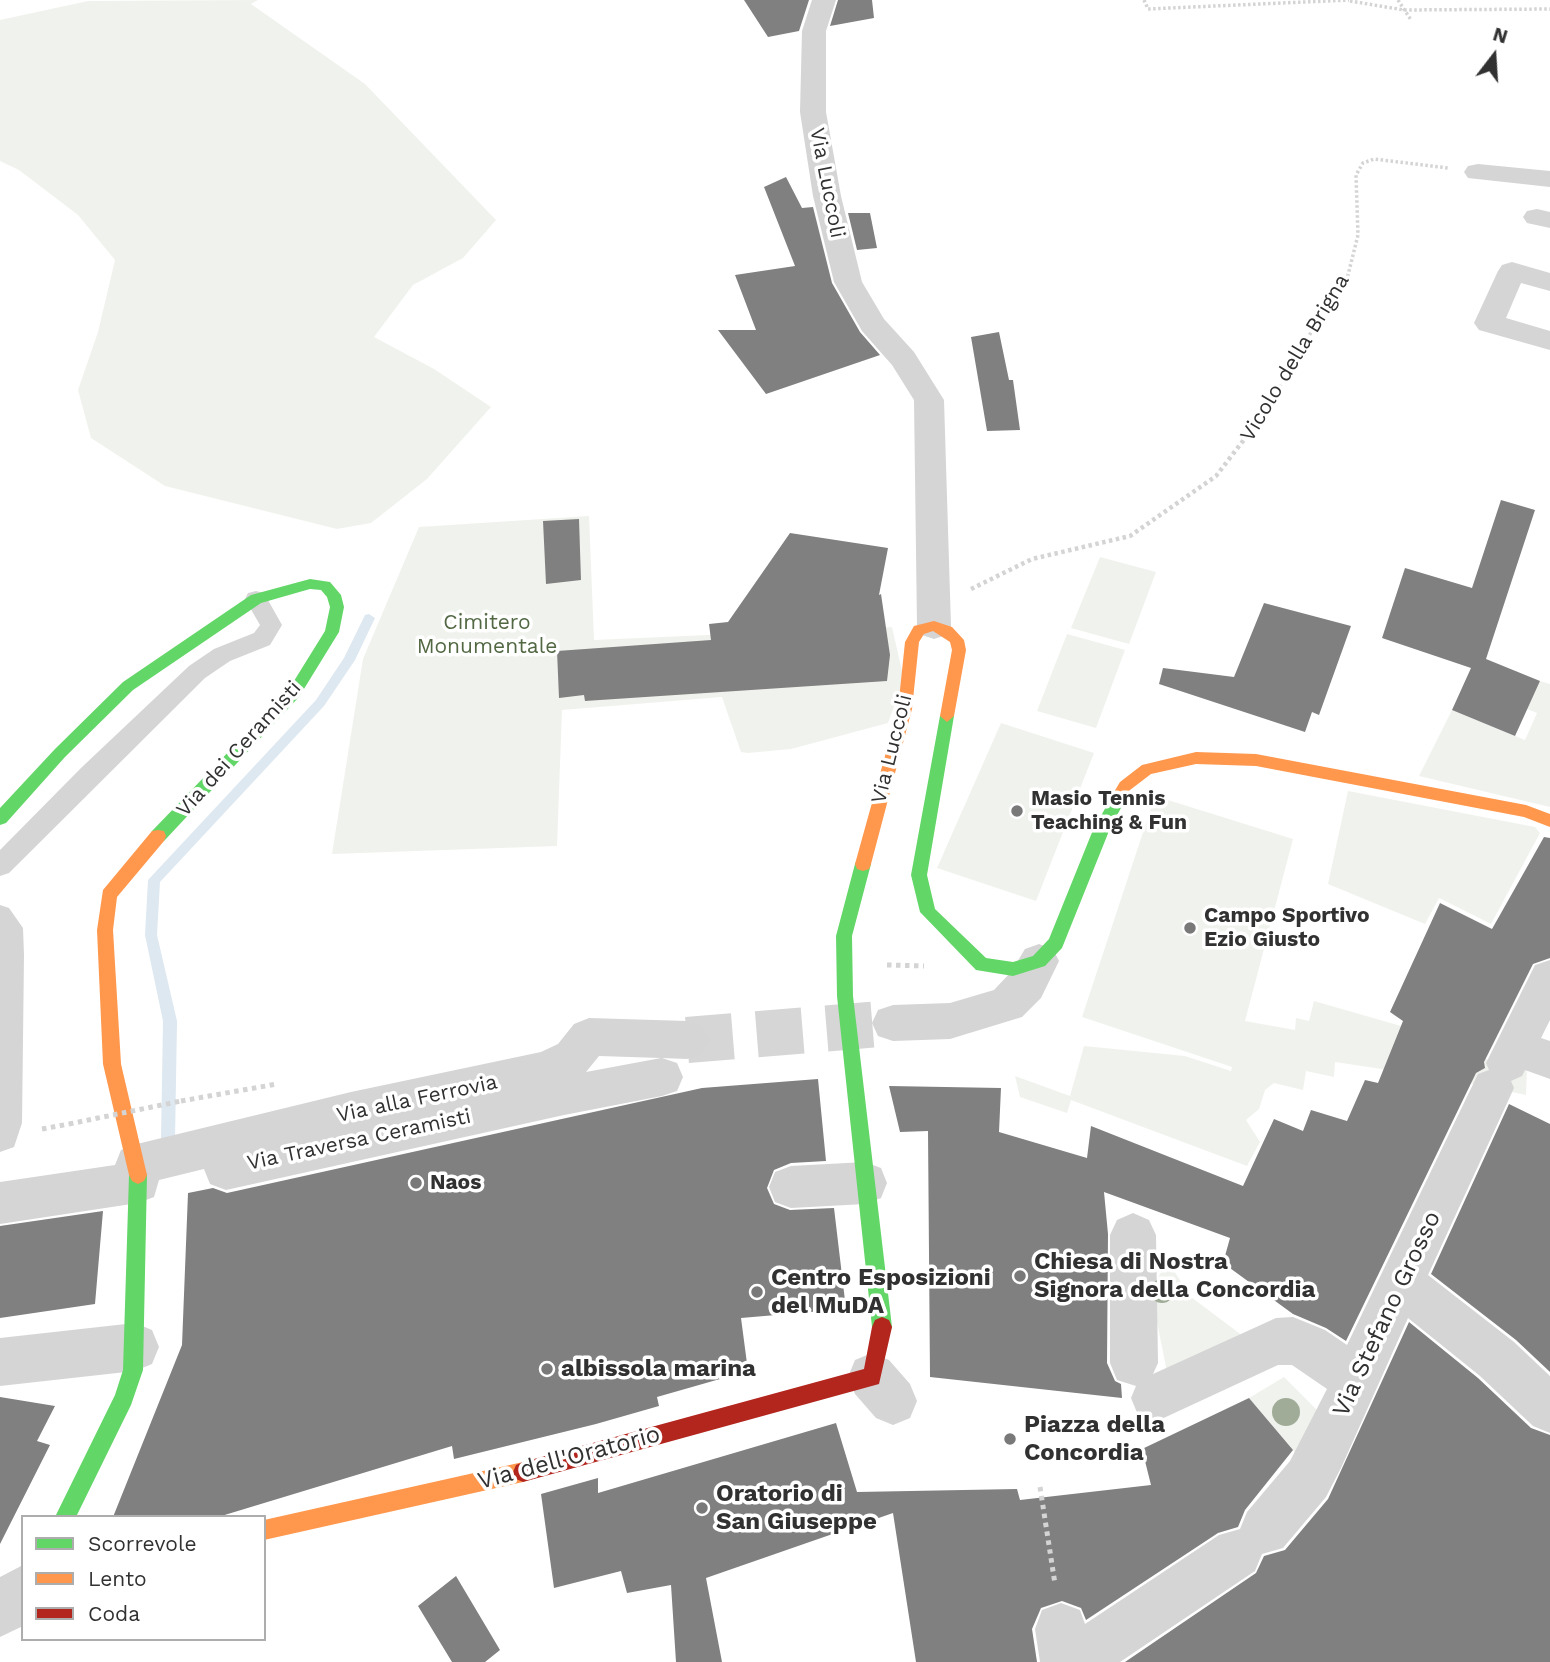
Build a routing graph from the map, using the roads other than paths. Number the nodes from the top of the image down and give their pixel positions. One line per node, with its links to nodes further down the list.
1 (824, 0): 7 (street, Via Luccoli)
2 (1478, 172): 3 (street)
3 (1550, 179)
4 (1550, 282): 5 (street)
5 (1550, 341)
6 (256, 599): 8 (street, Via dei Ceramisti); 10 (lane); 19 (street, Via dei Ceramisti)
7 (934, 626): 12 (street); 20 (street, Via Luccoli)
8 (0, 819)
9 (1550, 821): 12 (street)
10 (0, 866)
11 (0, 916): 18 (lane)
12 (1038, 961): 14 (street)
13 (1550, 978): 16 (street, Via Stefano Grosso)
14 (893, 1023)
15 (687, 1040): 19 (street, Via alla Ferrovia)
16 (1517, 1065): 24 (street, Via Stefano Grosso)
17 (662, 1077): 19 (street, Via Traversa Ceramisti)
18 (0, 1139)
19 (138, 1179): 22 (street); 25 (street, Via dei Ceramisti)
20 (865, 1183): 21 (street); 28 (street, Via Luccoli)
21 (791, 1187)
22 (0, 1203)
23 (1133, 1235): 27 (street)
24 (1402, 1284): 27 (street, Via Stefano Grosso); 29 (street)
25 (135, 1347): 26 (street); 30 (street, Via dei Ceramisti)
26 (0, 1363)
27 (1354, 1380): 36 (street, Via Stefano Grosso)
28 (883, 1389): 31 (street, Via dell'Oratorio)
29 (1550, 1409)
30 (66, 1515)
31 (266, 1530)
32 (0, 1582): 33 (street)
33 (21, 1582)
34 (21, 1593): 35 (street)
35 (0, 1611)
36 (1067, 1651)

